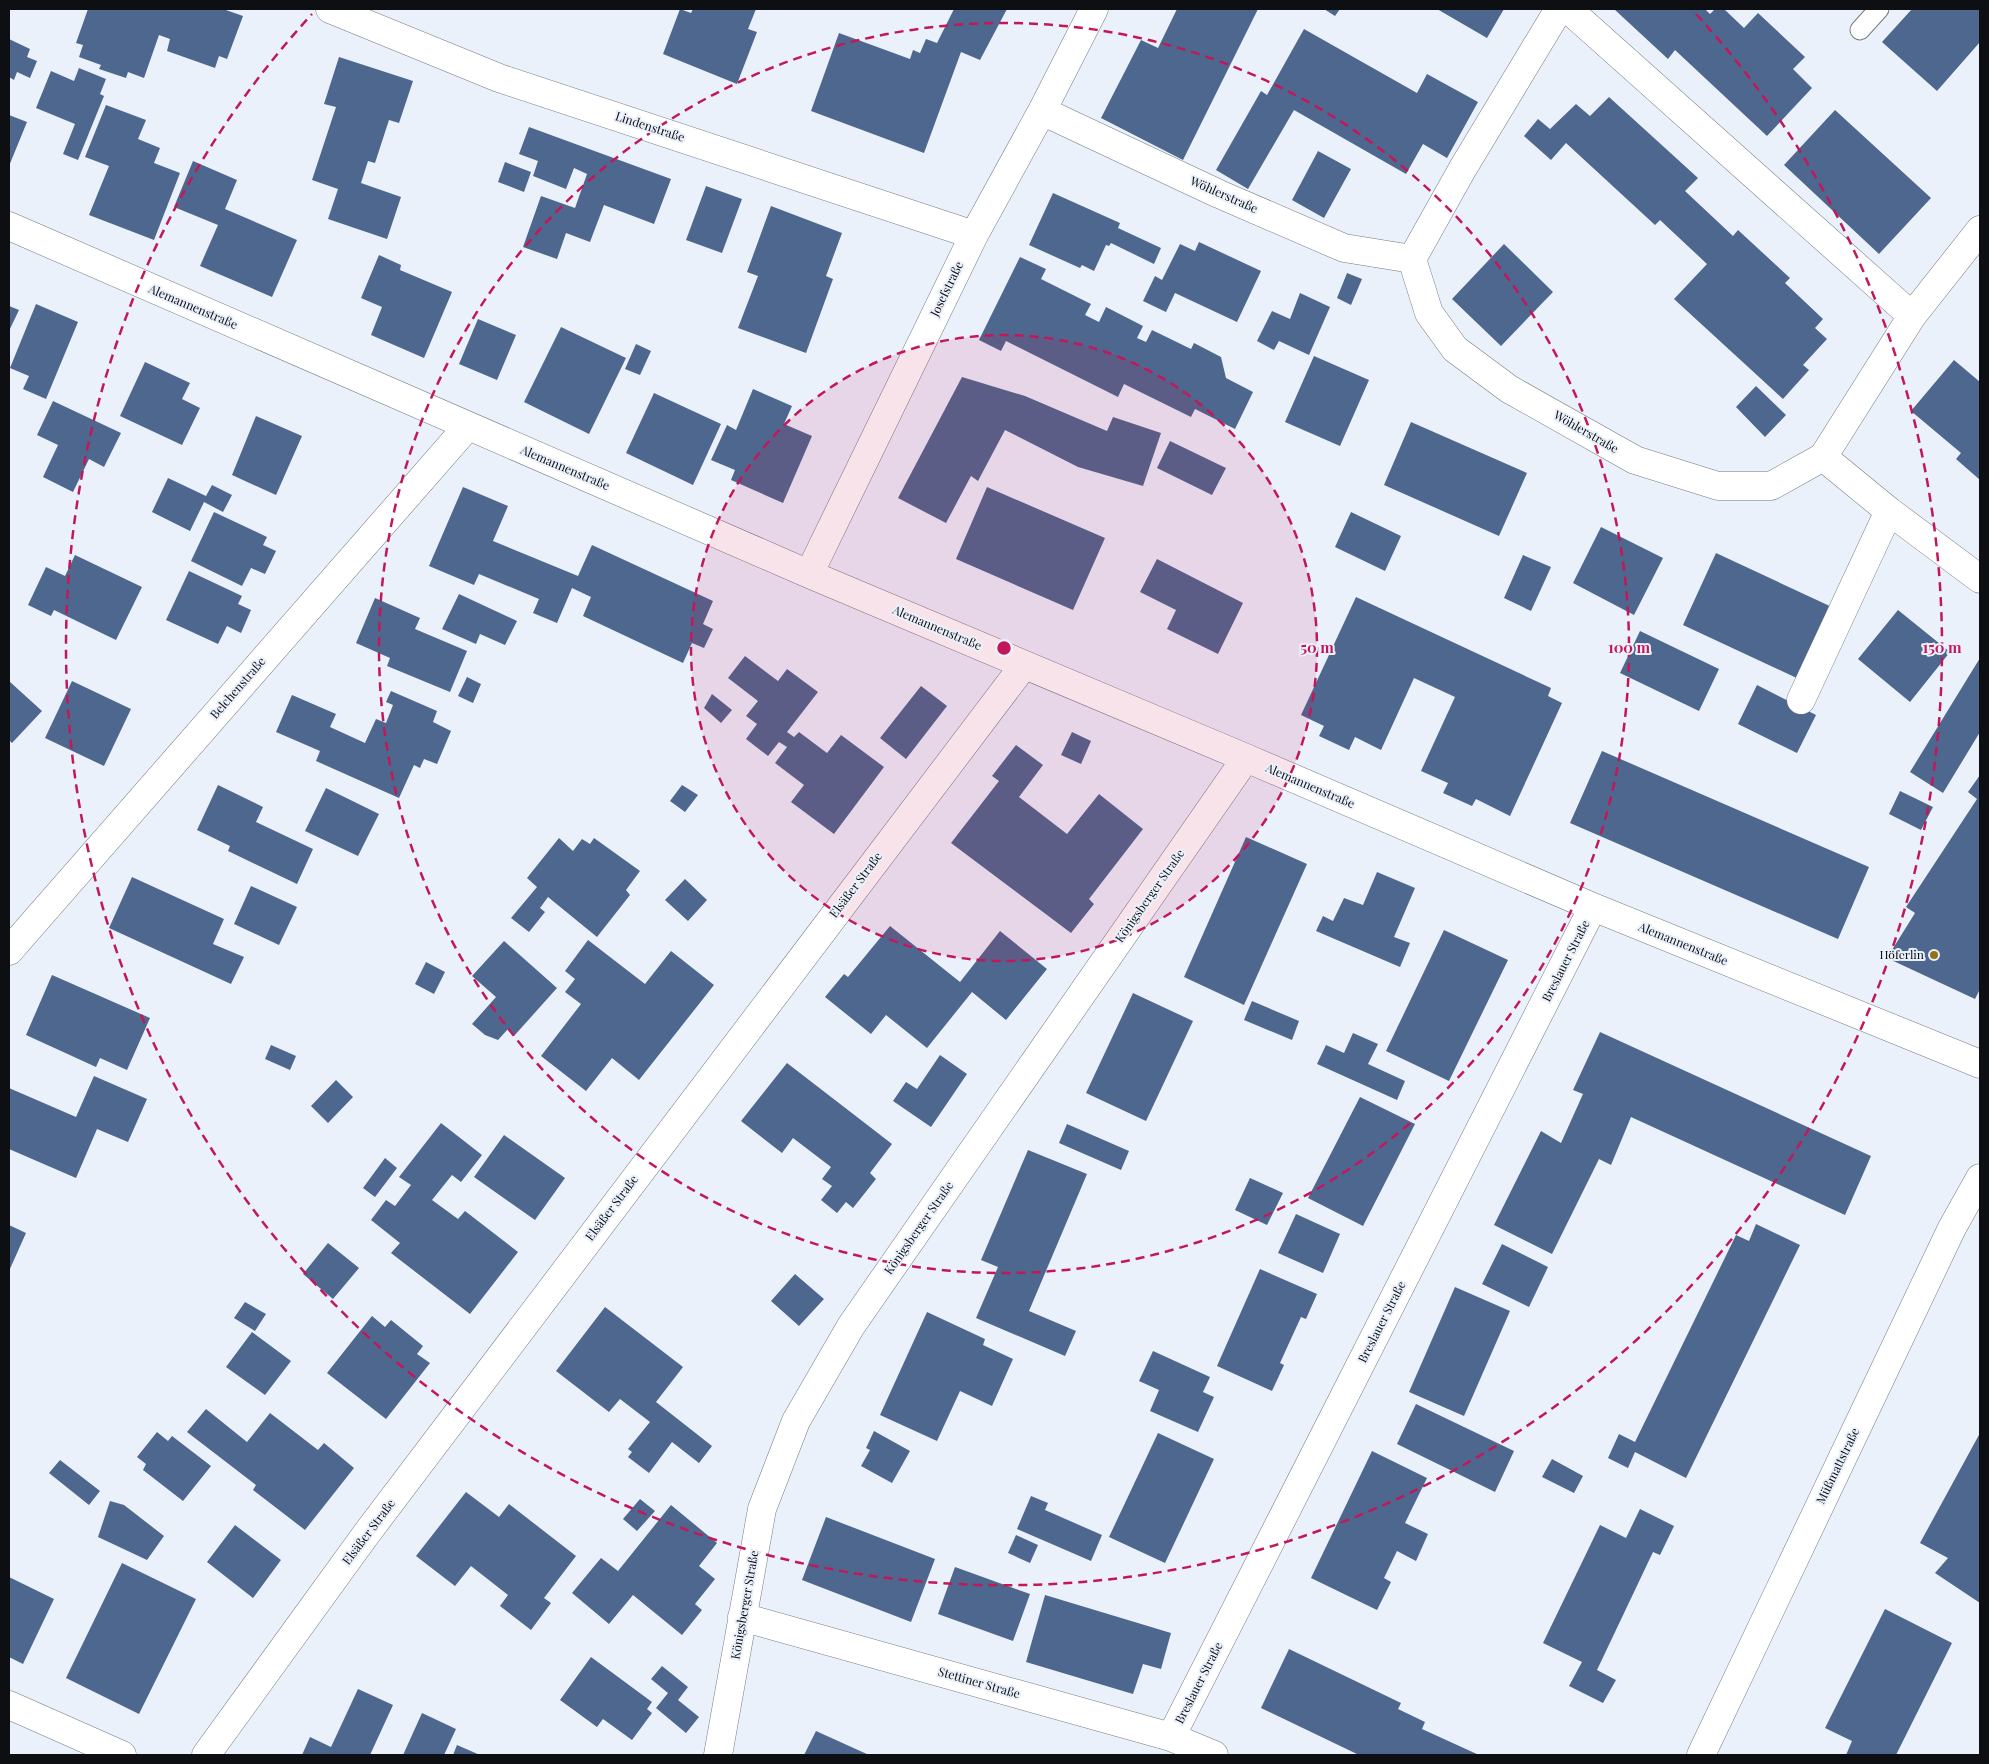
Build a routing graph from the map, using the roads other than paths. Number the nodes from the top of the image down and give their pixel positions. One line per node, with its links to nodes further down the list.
1 (330, 9): 10 (street, Lindenstraße)
2 (1094, 9): 7 (street, Josefstraße)
3 (1559, 9): 11 (street)
4 (1568, 9): 12 (street)
5 (1879, 9): 6 (lane)
6 (1860, 30)
7 (1042, 111): 10 (street, Josefstraße); 11 (street, Wöhlerstraße)
8 (9, 226): 13 (street, Alemannenstraße)
9 (1980, 230): 12 (street, Wöhlerstraße)
10 (974, 235): 16 (street, Josefstraße)
11 (1412, 259): 14 (street, Wöhlerstraße)
12 (1912, 316): 14 (street, Wöhlerstraße)
13 (468, 426): 16 (street, Alemannenstraße); 22 (street, Belchenstraße)
14 (1823, 457): 15 (street)
15 (1889, 511): 17 (street); 19 (street)
16 (809, 574): 18 (street, Alemannenstraße)
17 (1980, 579)
18 (1024, 665): 20 (street, Alemannenstraße); 29 (street, Elsäßer Straße)
19 (1801, 700)
20 (1246, 758): 21 (street, Alemannenstraße); 25 (street, Königsberger Straße)
21 (1593, 907): 23 (street, Alemannenstraße); 27 (street, Breslauer Straße)
22 (9, 951)
23 (1980, 1064)
24 (1980, 1178): 32 (street, Müßmattstraße)
25 (742, 1617): 27 (street, Stettiner Straße); 30 (street, Königsberger Straße)
26 (9, 1705): 28 (street)
27 (1171, 1737): 31 (street, Stettiner Straße)
28 (122, 1755)
29 (206, 1755)
30 (718, 1755)
31 (1214, 1755)
32 (1701, 1755)

